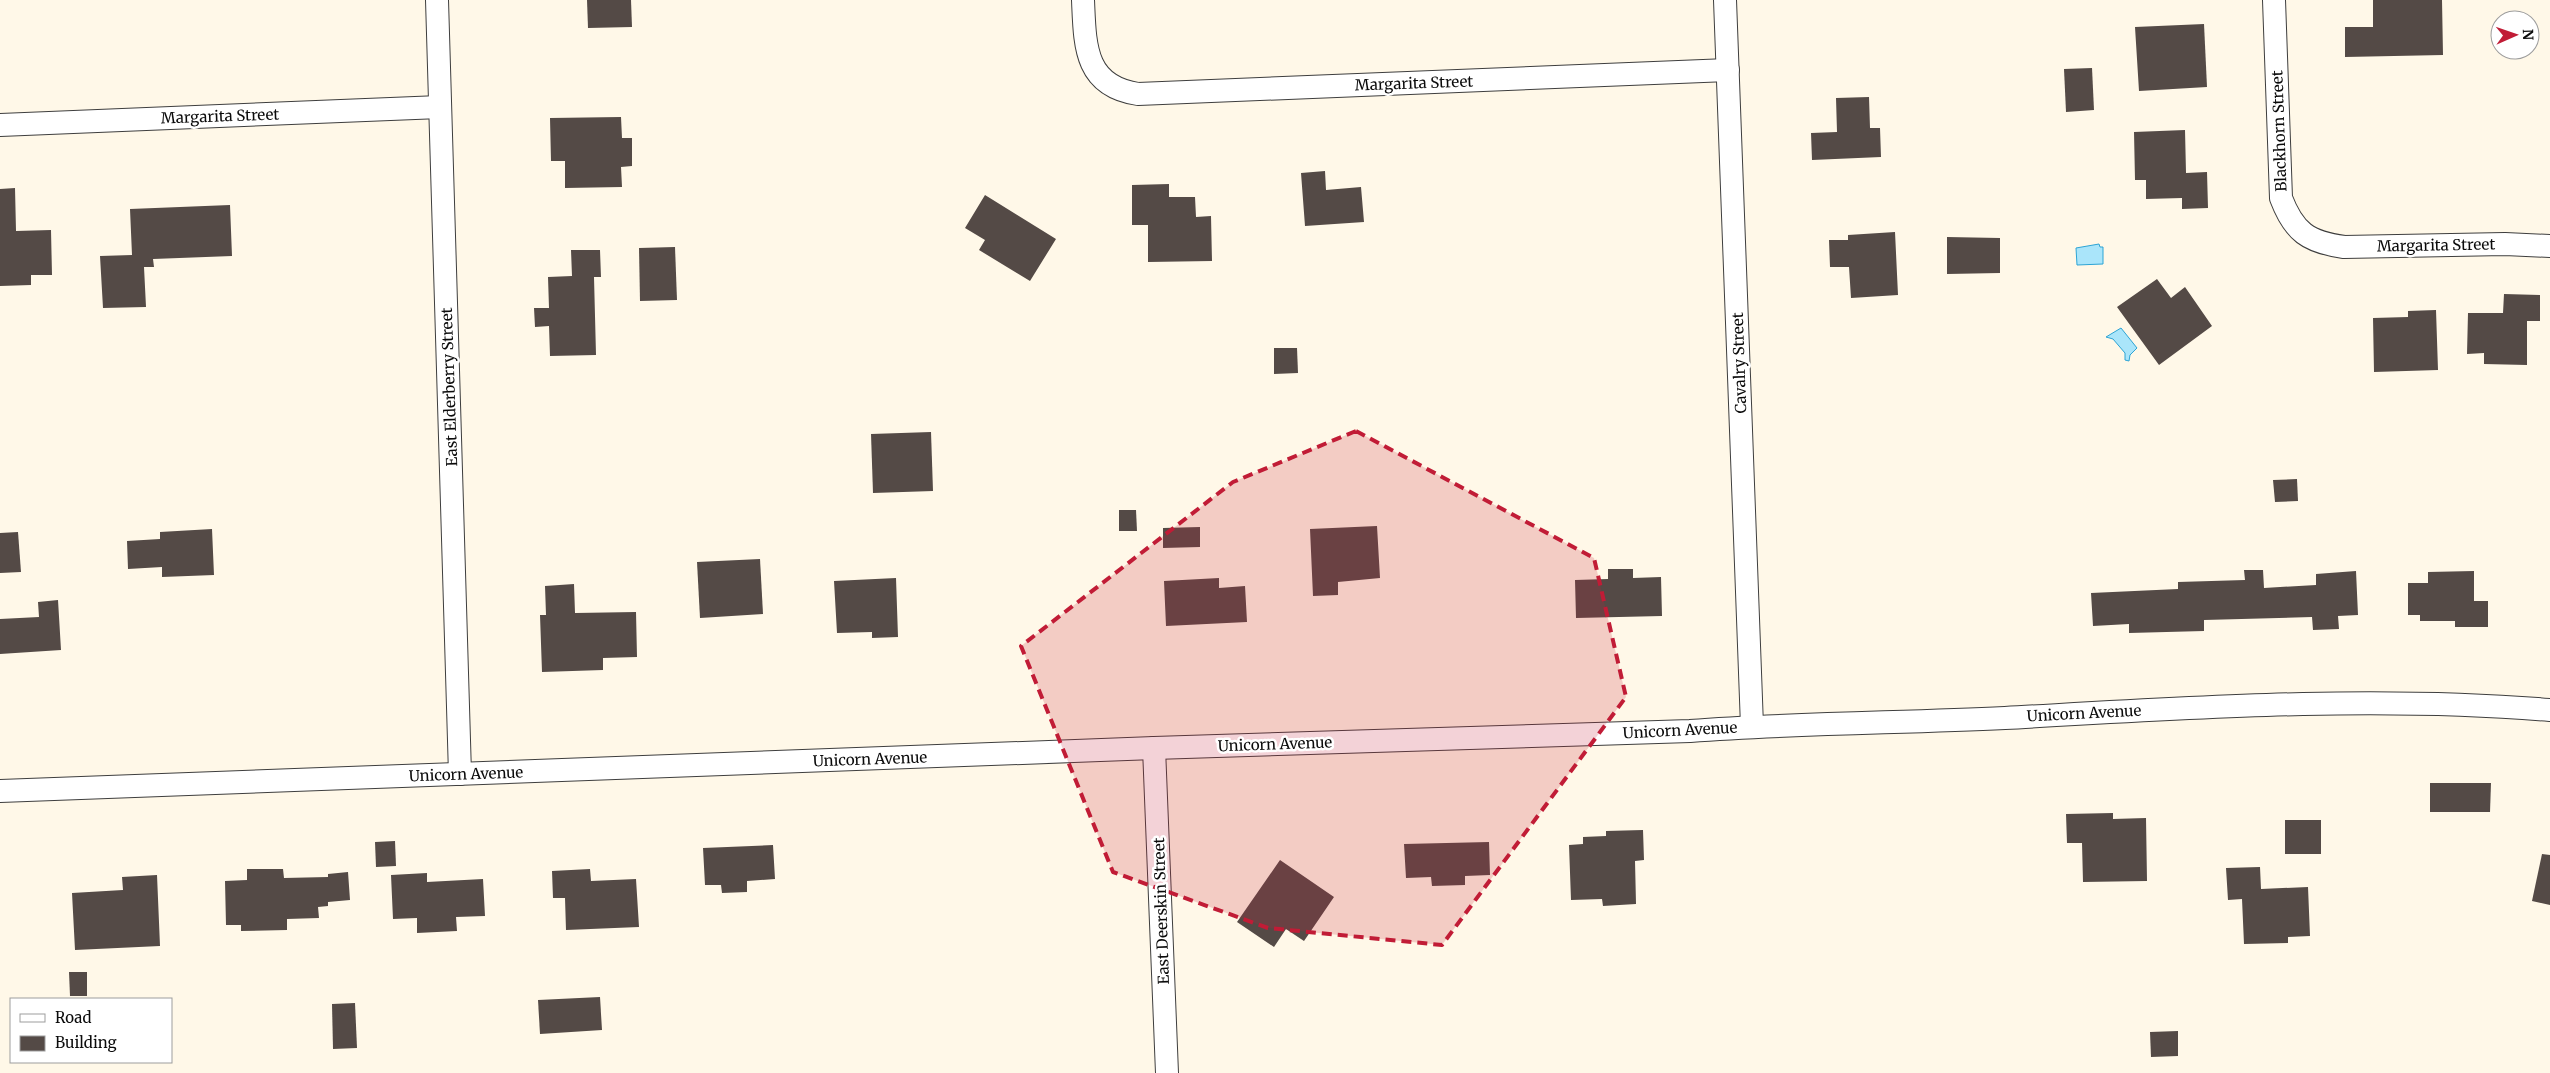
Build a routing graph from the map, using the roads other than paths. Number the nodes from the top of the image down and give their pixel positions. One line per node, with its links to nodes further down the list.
1 (437, 0): 6 (street, East Elderberry Street)
2 (1083, 0): 5 (street, Margarita Street)
3 (1725, 0): 5 (street, Cavalry Street)
4 (2274, 0): 8 (street, Blackhorn Street)
5 (1728, 70): 11 (street, Cavalry Street)
6 (440, 107): 7 (street, Margarita Street); 13 (street, East Elderberry Street)
7 (0, 125)
8 (2323, 244): 9 (street, Margarita Street)
9 (2550, 246)
10 (2550, 710): 11 (street, Unicorn Avenue)
11 (1752, 726): 12 (street, Unicorn Avenue)
12 (1154, 748): 13 (street, Unicorn Avenue); 15 (street, East Deerskin Street)
13 (460, 774): 14 (street, Unicorn Avenue)
14 (0, 791)
15 (1167, 1073)

